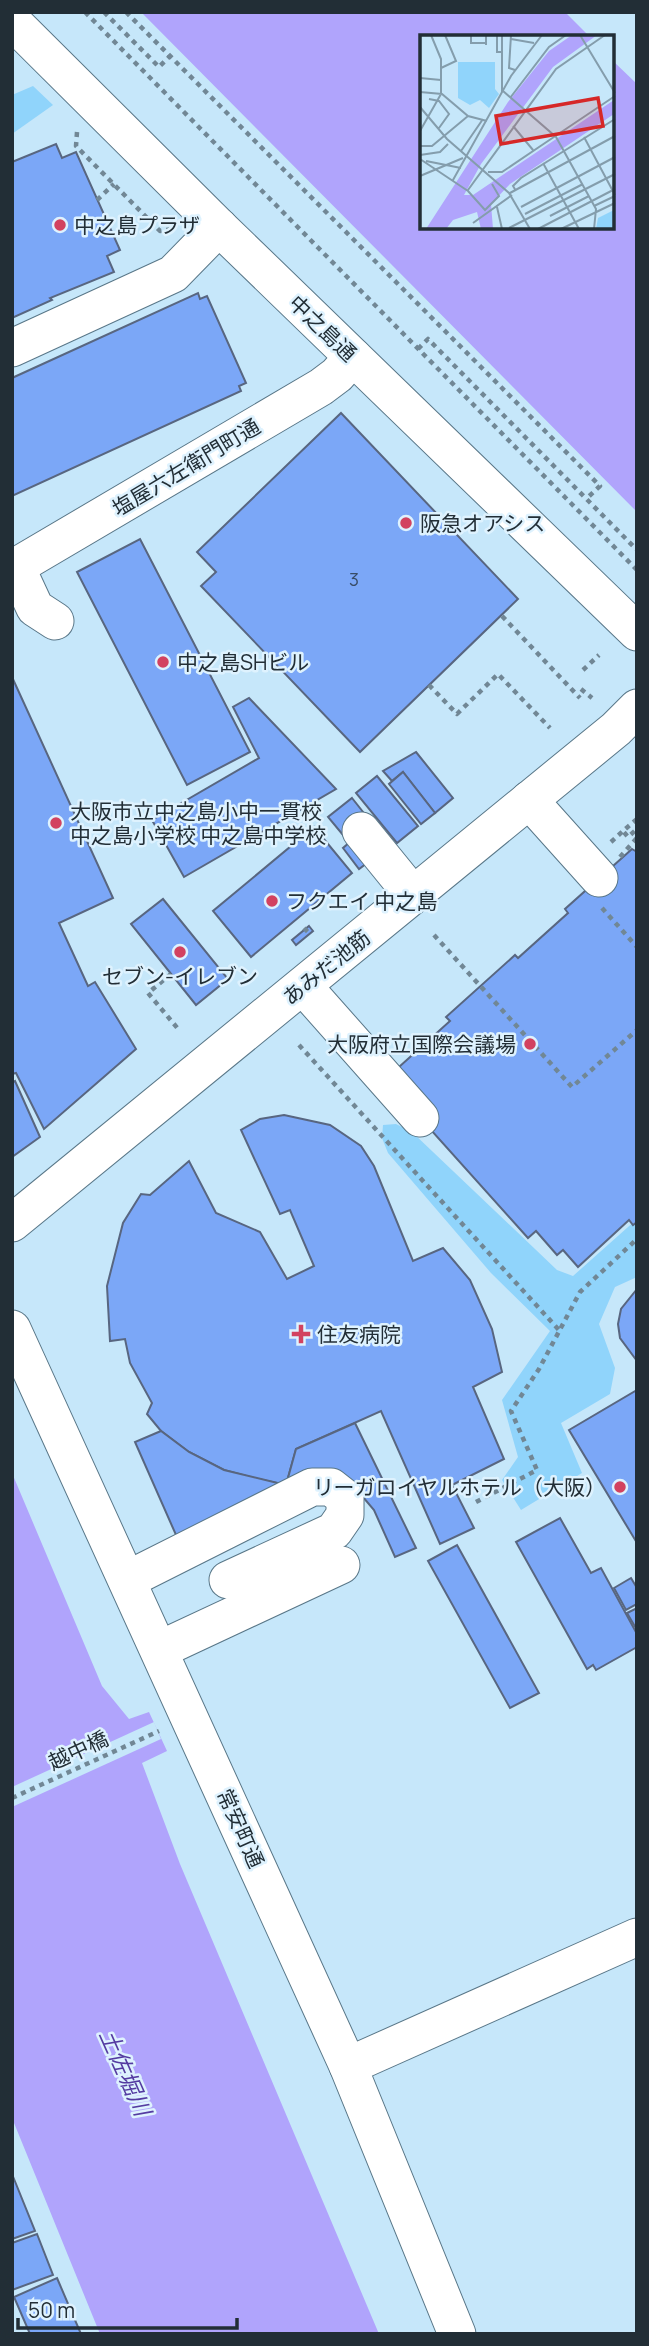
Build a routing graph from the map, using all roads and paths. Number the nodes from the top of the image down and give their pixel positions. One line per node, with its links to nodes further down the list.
1 (85, 12): 6 (path)
2 (104, 12): 5 (path)
3 (126, 12): 7 (path)
4 (14, 25): 11 (street, 中之島通)
5 (132, 41): 6 (path); 7 (path)
6 (123, 50): 14 (path)
7 (170, 56): 16 (path)
8 (78, 122): 9 (path)
9 (114, 184): 10 (path); 12 (path)
10 (97, 200)
11 (219, 227): 13 (street); 15 (street, 中之島通)
12 (183, 228)
13 (12, 348)
14 (418, 349): 16 (path); 19 (path)
15 (353, 357): 18 (street, 塩屋六左衛門町通); 22 (street, 中之島通)
16 (586, 499): 17 (path)
17 (637, 550)
18 (14, 568): 21 (street)
19 (637, 570)
20 (502, 616): 27 (path)
21 (55, 621)
22 (637, 632)
23 (599, 655): 24 (path)
24 (583, 670)
25 (429, 685): 30 (path)
26 (581, 689): 28 (path)
27 (580, 698)
28 (592, 698)
29 (637, 708): 31 (street, あみだ池筋)
30 (550, 728)
31 (528, 800): 37 (street); 38 (street, あみだ池筋)
32 (637, 819): 35 (path)
33 (637, 829): 35 (path)
34 (360, 831): 38 (street)
35 (623, 831): 37 (path)
36 (637, 838): 37 (path)
37 (605, 871): 40 (path)
38 (413, 895): 42 (street, あみだ池筋)
39 (434, 935): 44 (path)
40 (637, 947)
41 (171, 974): 43 (path)
42 (303, 986): 46 (street); 47 (street, あみだ池筋)
43 (179, 1030)
44 (637, 1030)
45 (299, 1045): 50 (path)
46 (420, 1118)
47 (12, 1223)
48 (637, 1238): 50 (path)
49 (12, 1329): 54 (street, 常安町通)
50 (559, 1330): 51 (path)
51 (476, 1502)
52 (209, 1539): 54 (street); 55 (street); 55 (street)
53 (341, 1565): 55 (street)
54 (127, 1580): 56 (street, 常安町通)
55 (236, 1596): 56 (street)
56 (159, 1650): 60 (street, 常安町通)
57 (158, 1731): 58 (path, 越中橋)
58 (12, 1798)
59 (637, 1937): 60 (street)
60 (348, 2066): 61 (street, 常安町通)
61 (457, 2334)

